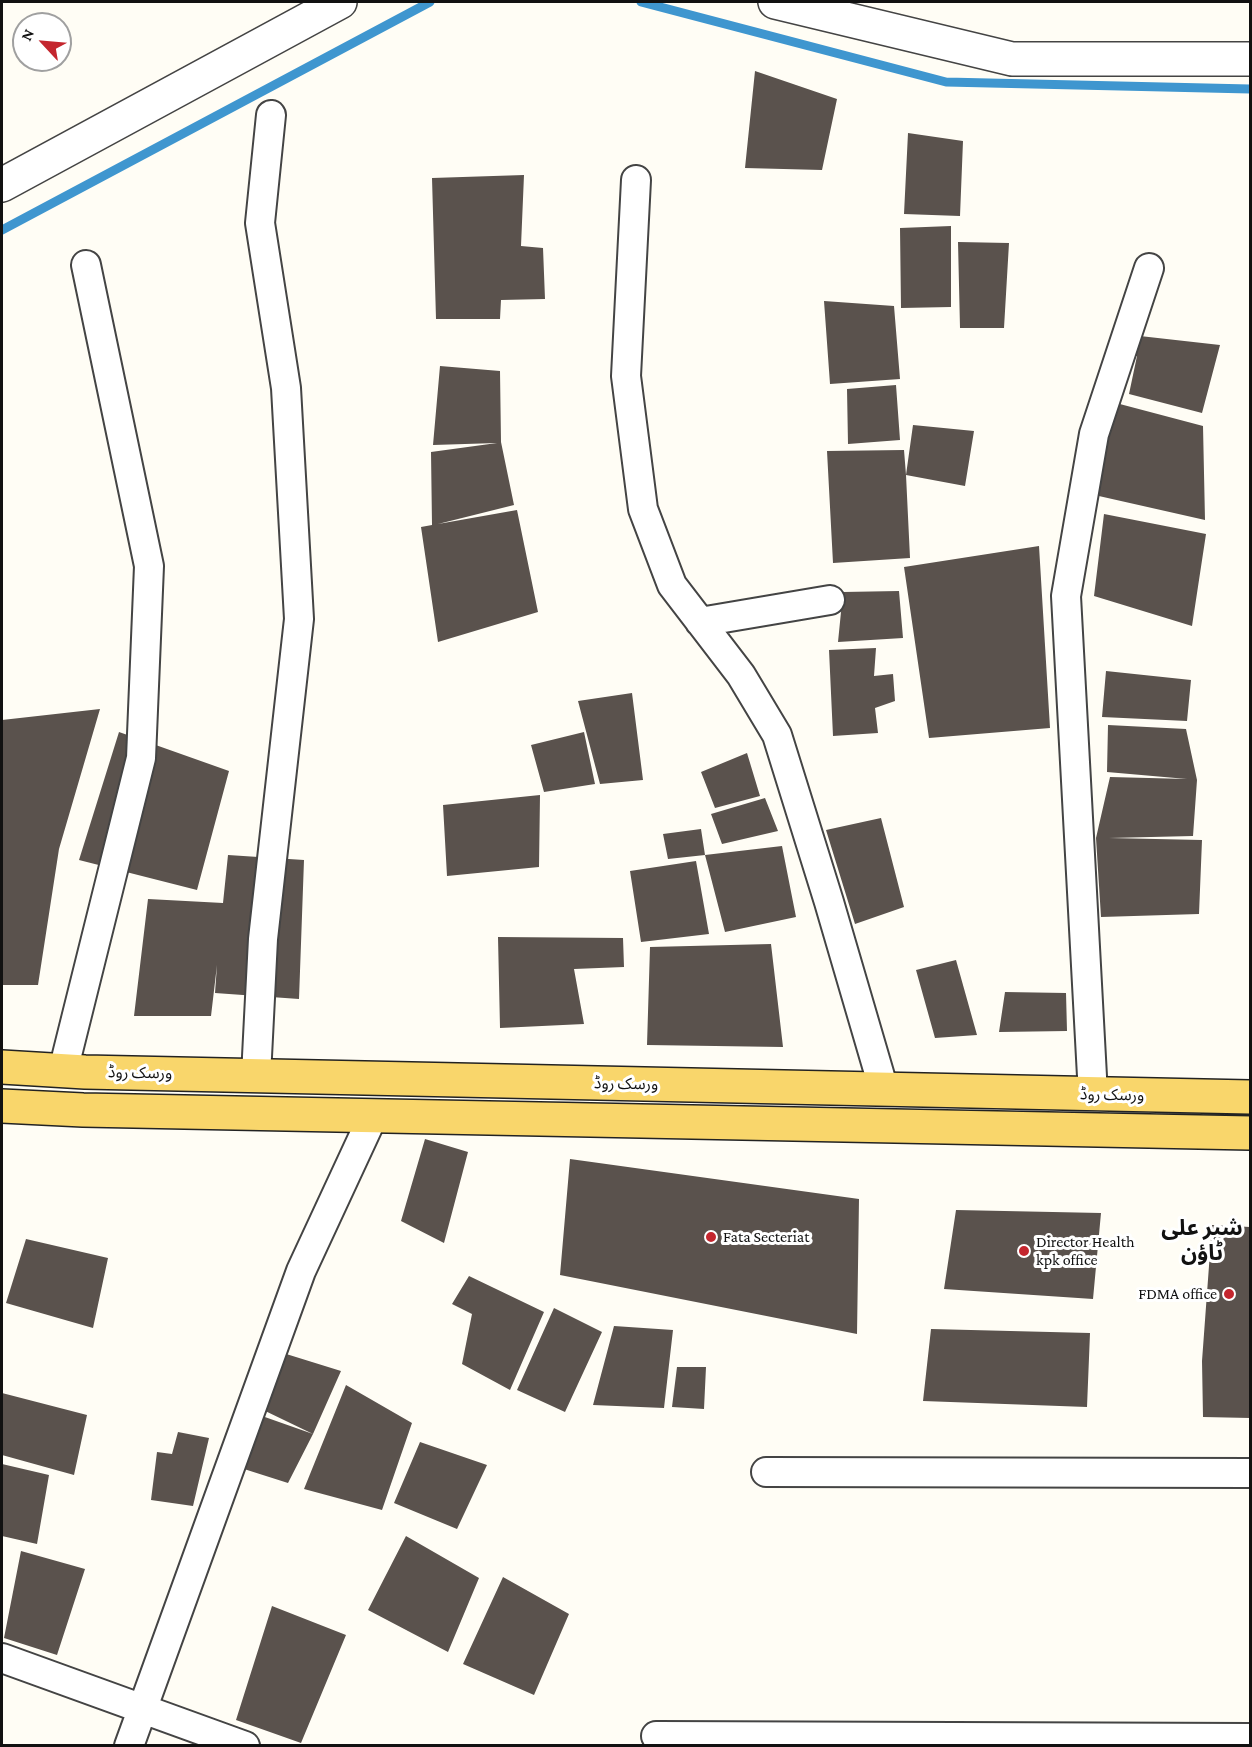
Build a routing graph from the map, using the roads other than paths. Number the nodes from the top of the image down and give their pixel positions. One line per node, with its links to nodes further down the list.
1 (340, 2): 6 (street)
2 (775, 2): 3 (street)
3 (1251, 59)
4 (271, 115): 14 (street)
5 (636, 180): 10 (street)
6 (2, 185)
7 (86, 265): 12 (street)
8 (1149, 268): 16 (street)
9 (830, 600): 10 (street)
10 (700, 622): 15 (street)
11 (2, 1067): 12 (main road, ورسک روڈ)
12 (63, 1071): 13 (main road, ورسک روڈ)
13 (157, 1074): 14 (main road, ورسک روڈ); 19 (main road)
14 (256, 1076): 15 (main road, ورسک روڈ)
15 (884, 1090): 16 (main road, ورسک روڈ)
16 (1093, 1095): 17 (main road, ورسک روڈ)
17 (1251, 1097)
18 (2, 1106): 19 (main road)
19 (158, 1112): 20 (main road)
20 (373, 1116): 21 (main road); 25 (street)
21 (1251, 1133)
22 (766, 1472): 23 (street)
23 (1251, 1473)
24 (2, 1658): 25 (street)
25 (143, 1709): 28 (street); 29 (street)
26 (656, 1737): 27 (street)
27 (1251, 1738)
28 (129, 1746)
29 (244, 1746)

